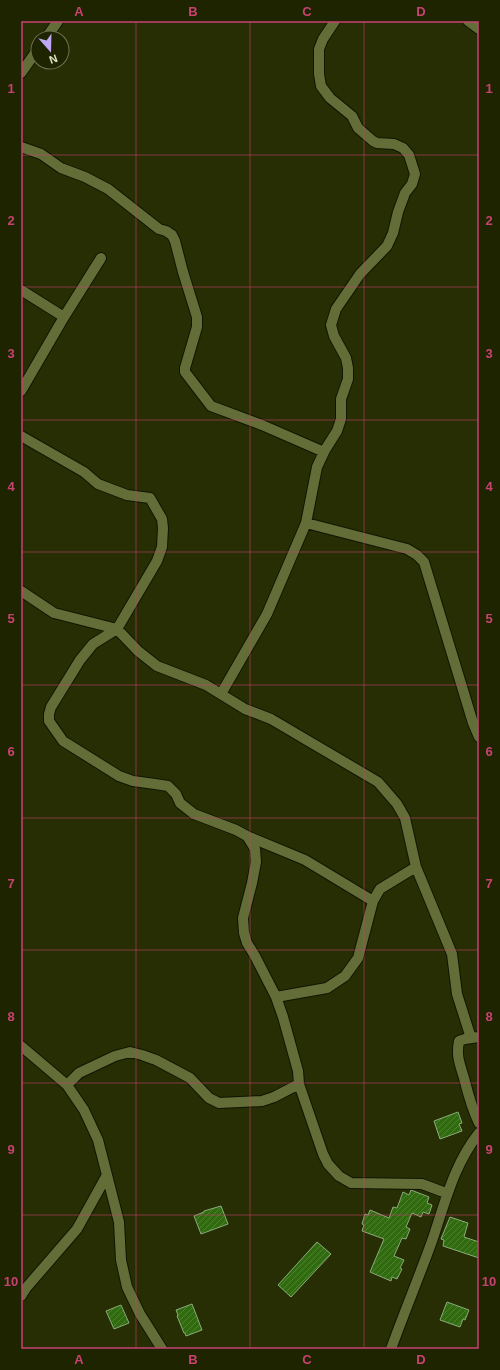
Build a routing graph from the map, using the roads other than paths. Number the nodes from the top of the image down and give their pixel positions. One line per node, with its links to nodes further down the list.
1 (58, 21): 5 (street)
2 (335, 21): 14 (street)
3 (468, 21): 4 (street)
4 (479, 29)
5 (52, 30)
6 (30, 60): 7 (street)
7 (21, 73)
8 (21, 147): 14 (street)
9 (101, 258): 11 (street)
10 (21, 290): 11 (street)
11 (64, 317): 12 (street)
12 (21, 390)
13 (21, 436): 17 (street)
14 (324, 452): 15 (street)
15 (306, 523): 18 (street); 19 (street)
16 (21, 591): 17 (street)
17 (117, 629): 18 (street); 20 (street)
18 (221, 694): 21 (street)
19 (479, 737)
20 (247, 836): 22 (street); 23 (street)
21 (416, 867): 22 (street); 24 (street)
22 (373, 901): 23 (street)
23 (276, 997): 26 (street)
24 (475, 1038): 28 (street)
25 (21, 1046): 27 (street)
26 (299, 1084): 27 (street); 31 (street)
27 (68, 1085): 30 (street)
28 (479, 1123)
29 (479, 1133): 31 (street)
30 (107, 1175): 32 (street); 33 (street)
31 (446, 1193): 34 (street)
32 (21, 1296)
33 (162, 1349)
34 (390, 1349)

